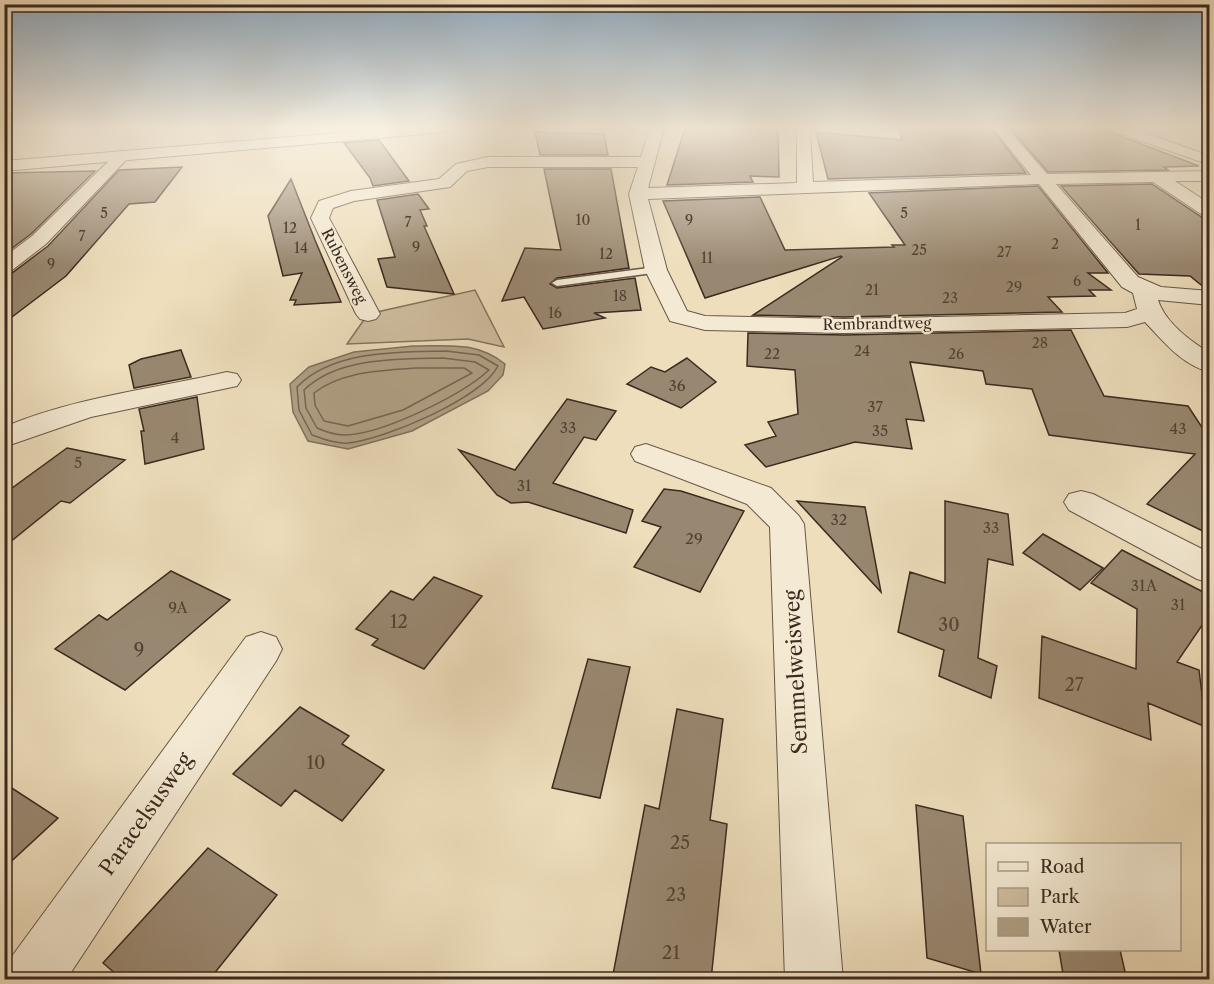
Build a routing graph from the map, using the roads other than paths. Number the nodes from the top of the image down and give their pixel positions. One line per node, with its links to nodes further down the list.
1 (104, 174): 12 (street)
2 (454, 174): 17 (street, Rubensweg)
3 (642, 174): 10 (street, Rembrandtweg)
4 (805, 174): 9 (street)
5 (1038, 174): 8 (street)
6 (1209, 176): 7 (street)
7 (1157, 177): 8 (street); 11 (street)
8 (1042, 179): 9 (street); 16 (street)
9 (805, 187): 10 (street)
10 (638, 194): 13 (street, Rembrandtweg)
11 (1209, 212)
12 (4, 267)
13 (656, 270): 14 (lane); 16 (street, Rembrandtweg)
14 (557, 283)
15 (1209, 298): 16 (street, Rembrandtweg)
16 (1140, 308): 18 (street)
17 (368, 314)
18 (1209, 364)
19 (227, 380): 20 (street)
20 (4, 438)
21 (646, 454): 26 (street, Semmelweisweg)
22 (1081, 502): 23 (street)
23 (1209, 569)
24 (261, 649): 25 (street, Paracelsusweg)
25 (31, 980)
26 (814, 980)

